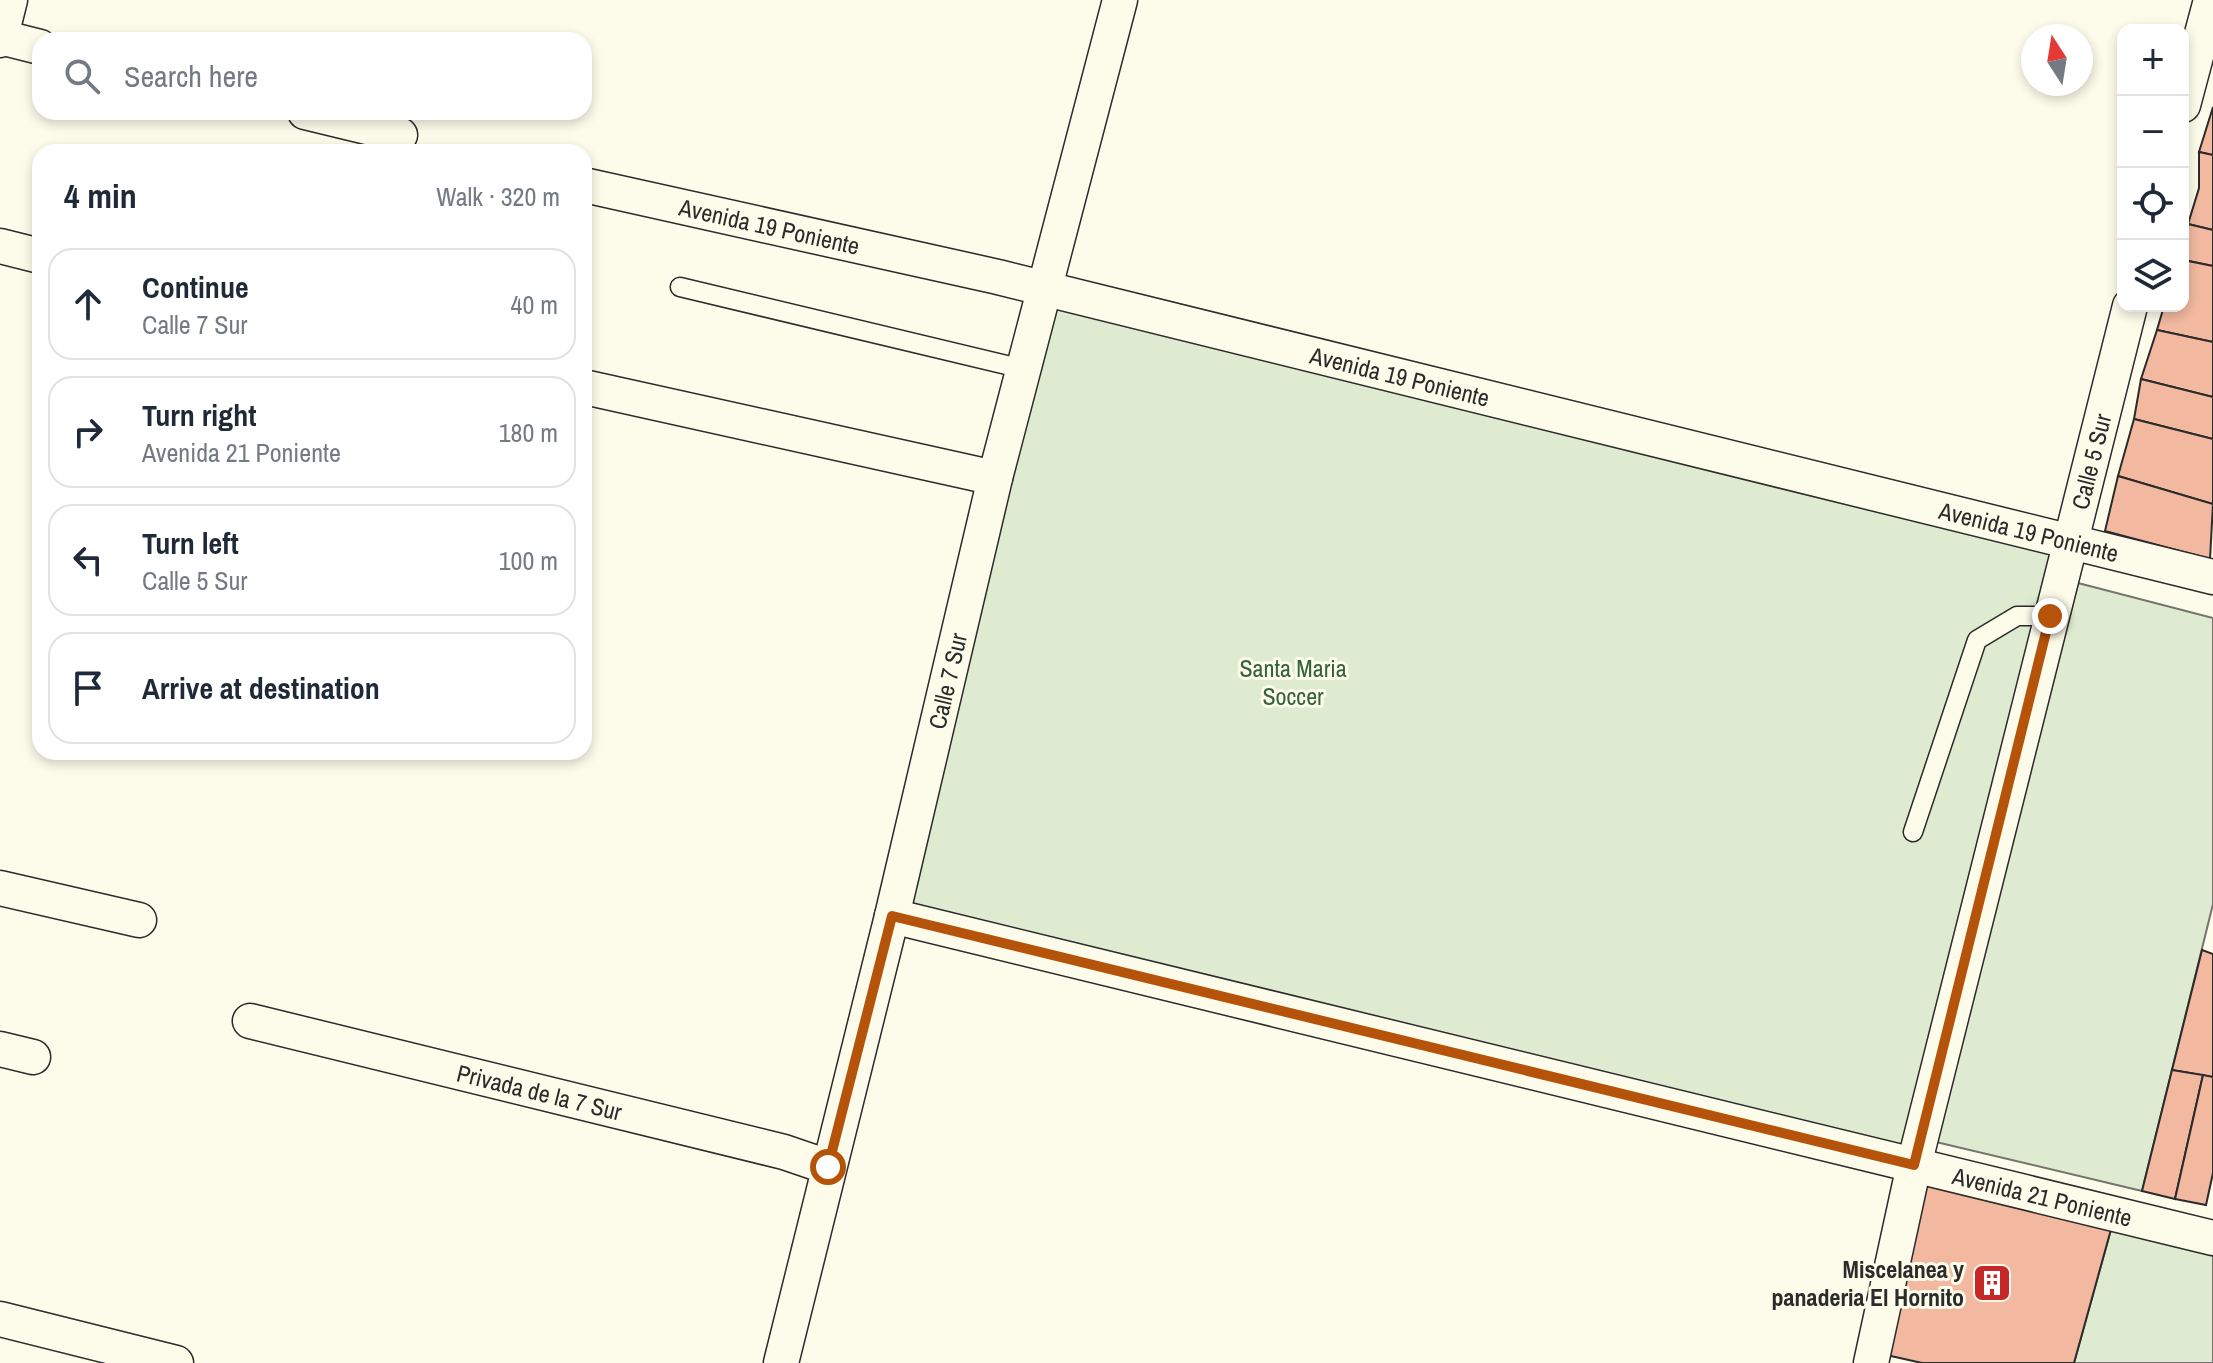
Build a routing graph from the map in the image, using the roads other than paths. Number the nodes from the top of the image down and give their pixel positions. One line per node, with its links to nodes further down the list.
1 (10, 0): 4 (street)
2 (1120, 0): 13 (street, Calle 7 Sur)
3 (2211, 0): 6 (street)
4 (0, 38): 5 (street)
5 (32, 45)
6 (2185, 96)
7 (338, 120): 8 (street)
8 (400, 135)
9 (592, 187): 13 (street, Avenida 19 Poniente)
10 (0, 246): 11 (street)
11 (32, 254)
12 (680, 287): 15 (lane)
13 (1044, 289): 15 (street, Calle 7 Sur); 18 (street, Avenida 19 Poniente)
14 (2128, 312): 18 (street, Calle 5 Sur)
15 (1023, 369): 17 (street, Calle 7 Sur)
16 (592, 389): 17 (street)
17 (995, 478): 23 (street, Calle 7 Sur)
18 (2069, 542): 19 (street, Avenida 19 Poniente); 20 (street, Calle 5 Sur)
19 (2213, 577)
20 (2050, 616): 21 (lane); 28 (street, Calle 5 Sur)
21 (1913, 832)
22 (0, 888): 24 (street)
23 (892, 916): 28 (street, Avenida 21 Poniente); 29 (street, Calle 7 Sur)
24 (139, 920)
25 (250, 1021): 29 (street, Privada de la 7 Sur)
26 (0, 1049): 27 (street)
27 (33, 1057)
28 (1914, 1165): 30 (street, Avenida 21 Poniente); 35 (street, Calle 5 Sur)
29 (828, 1167): 34 (street, Calle 7 Sur)
30 (2213, 1238)
31 (0, 1319): 32 (street)
32 (138, 1358): 33 (street)
33 (176, 1363)
34 (781, 1363)
35 (1871, 1363)

